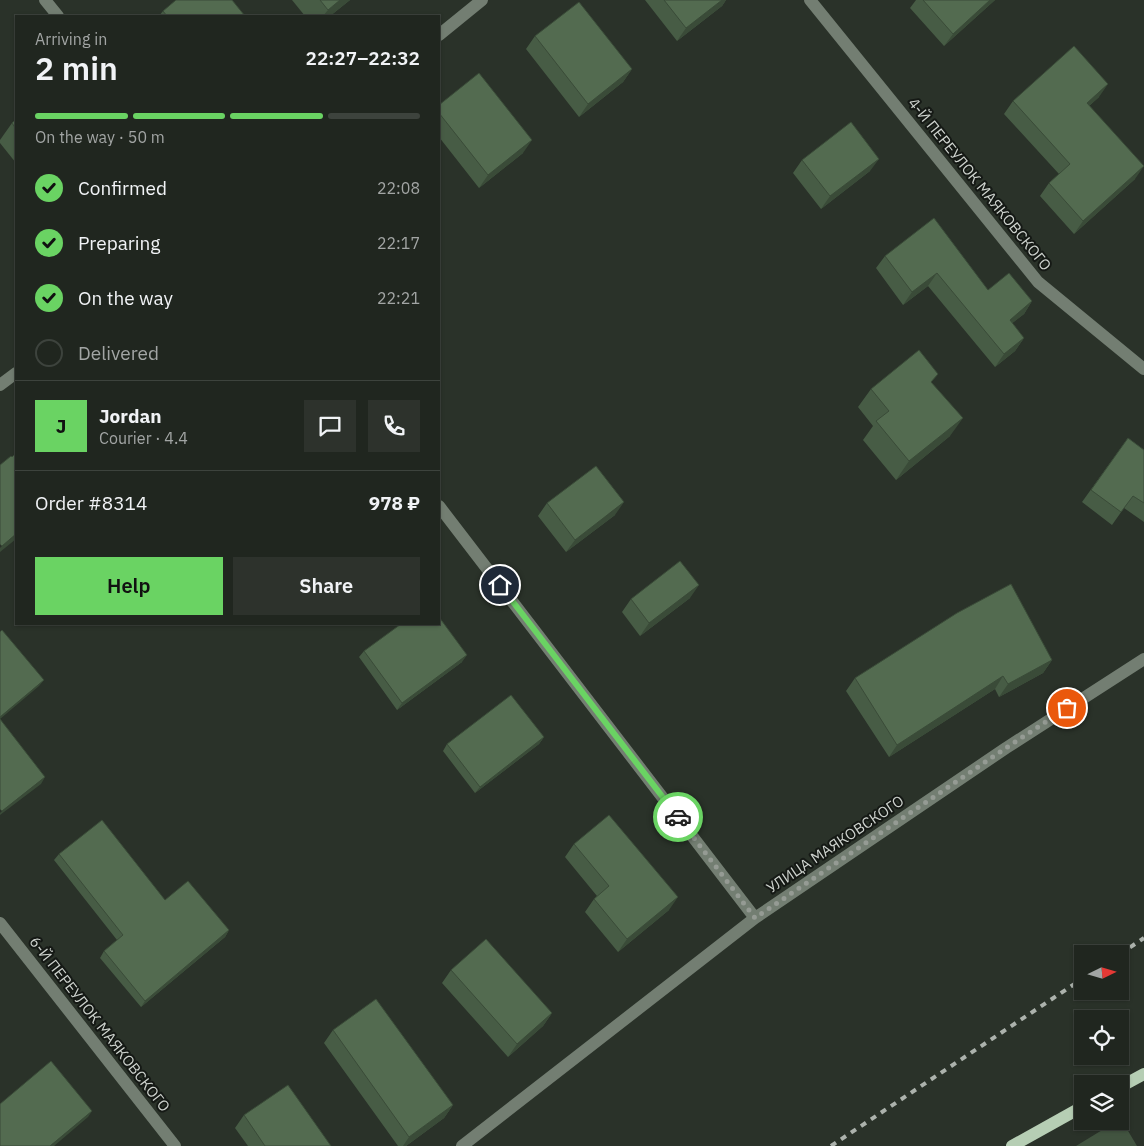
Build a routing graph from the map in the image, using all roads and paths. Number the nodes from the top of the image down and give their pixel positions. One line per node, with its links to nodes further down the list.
1 (45, 0): 4 (street)
2 (482, 0): 5 (street)
3 (810, 0): 6 (street, 4-Й ПЕРЕУЛОК МАЯКОВСКОГО)
4 (57, 15)
5 (440, 34)
6 (1144, 369)
7 (15, 374): 8 (street)
8 (0, 385)
9 (440, 507): 11 (street)
10 (1144, 659): 11 (street, УЛИЦА МАЯКОВСКОГО)
11 (755, 918): 17 (street, УЛИЦА МАЯКОВСКОГО)
12 (0, 923): 16 (street, 6-Й ПЕРЕУЛОК МАЯКОВСКОГО)
13 (1144, 1074): 14 (main road)
14 (1129, 1082)
15 (1074, 1112): 18 (main road)
16 (175, 1146)
17 (462, 1146)
18 (1012, 1146)

